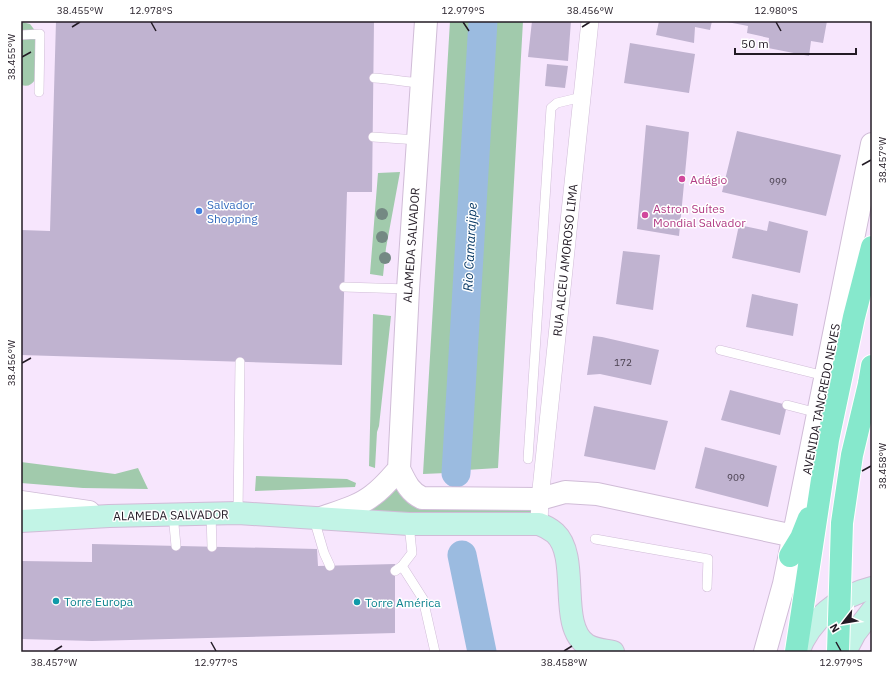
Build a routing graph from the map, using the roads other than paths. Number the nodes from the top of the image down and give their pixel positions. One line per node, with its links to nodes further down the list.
1 (426, 21): 5 (street, ALAMEDA SALVADOR)
2 (590, 21): 7 (street, RUA ALCEU AMOROSO LIMA)
3 (21, 35): 6 (lane)
4 (374, 78): 5 (lane)
5 (422, 83): 9 (street, ALAMEDA SALVADOR)
6 (39, 92)
7 (582, 97): 21 (lane); 23 (street, RUA ALCEU AMOROSO LIMA)
8 (373, 137): 9 (lane)
9 (418, 140): 13 (street, ALAMEDA SALVADOR)
10 (872, 144): 17 (street, AVENIDA TANCREDO NEVES)
11 (872, 247): 20 (main road)
12 (344, 287): 13 (lane)
13 (408, 289): 22 (street, ALAMEDA SALVADOR)
14 (720, 350): 17 (lane)
15 (240, 362): 25 (lane)
16 (871, 375): 46 (main road, bridge)
17 (826, 376): 19 (street, AVENIDA TANCREDO NEVES)
18 (787, 405): 19 (lane)
19 (818, 413): 35 (street, AVENIDA TANCREDO NEVES)
20 (828, 440): 35 (main road); 45 (main road)
21 (528, 459)
22 (399, 469): 23 (street); 29 (street, ALAMEDA SALVADOR)
23 (540, 499): 32 (street, RUA ALCEU AMOROSO LIMA); 35 (street)
24 (21, 502): 28 (street)
25 (238, 513): 27 (main road, ALAMEDA SALVADOR); 29 (main road, ALAMEDA SALVADOR)
26 (173, 514): 27 (main road, ALAMEDA SALVADOR); 28 (main road, ALAMEDA SALVADOR); 34 (lane)
27 (211, 514): 36 (lane)
28 (109, 516): 30 (main road, ALAMEDA SALVADOR)
29 (317, 517): 31 (main road, ALAMEDA SALVADOR); 37 (lane)
30 (21, 521)
31 (411, 524): 32 (main road, ALAMEDA SALVADOR); 42 (lane)
32 (529, 524): 43 (main road)
33 (595, 539): 38 (lane)
34 (176, 546)
35 (792, 546): 44 (street, AVENIDA TANCREDO NEVES)
36 (212, 547)
37 (330, 566)
38 (707, 587)
39 (872, 588): 45 (main road)
40 (872, 611): 41 (main road)
41 (863, 633): 47 (main road)
42 (435, 652)
43 (613, 652)
44 (766, 652)
45 (797, 652)
46 (838, 652)
47 (845, 652)

